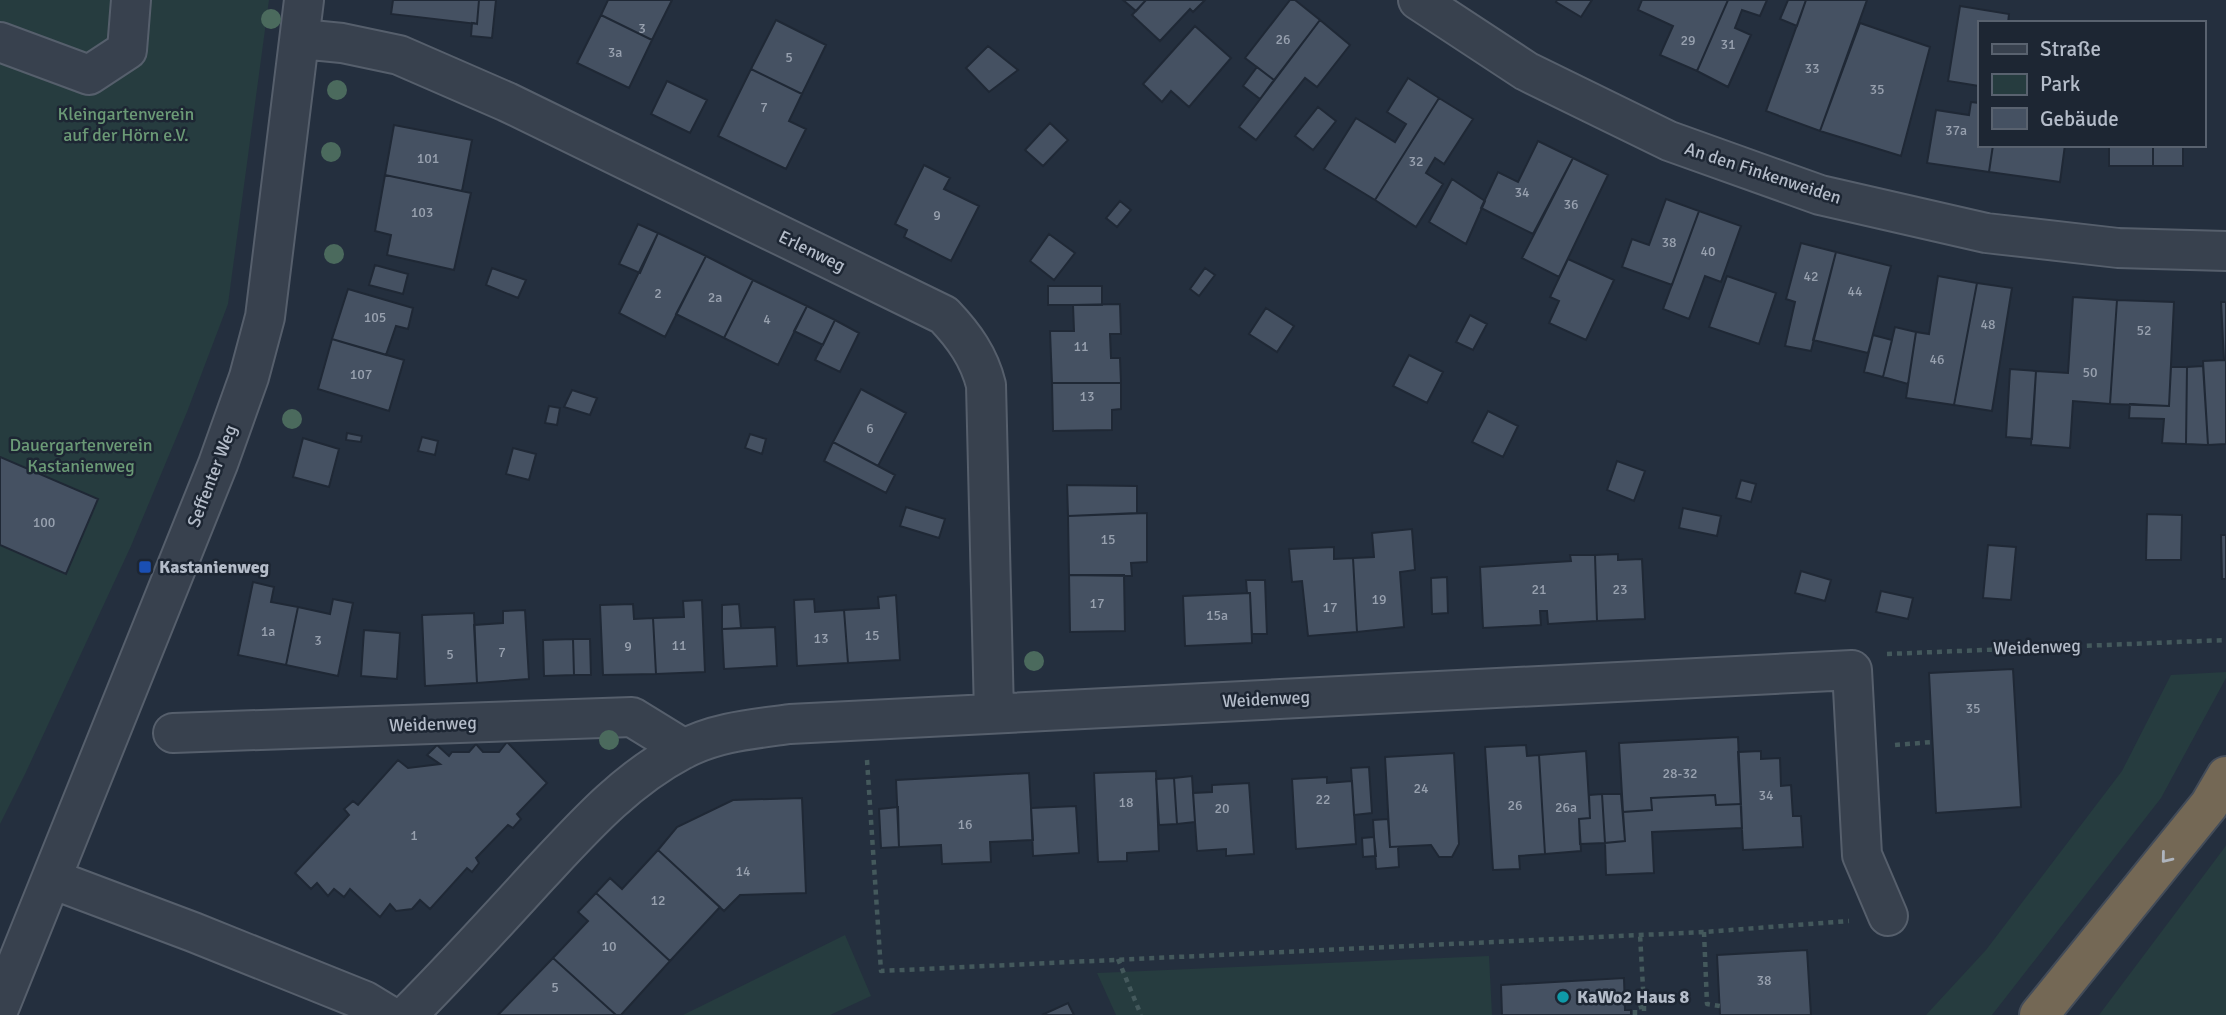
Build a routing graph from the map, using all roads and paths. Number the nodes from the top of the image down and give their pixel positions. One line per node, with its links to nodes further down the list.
1 (131, 0): 5 (street)
2 (304, 0): 4 (street, Seffenter Weg)
3 (1418, 0): 6 (street, An den Finkenweiden)
4 (300, 38): 9 (street, Erlenweg); 14 (street, Seffenter Weg)
5 (0, 42)
6 (2226, 251)
7 (2226, 640): 8 (path, Weidenweg)
8 (1852, 670): 9 (street, Weidenweg); 15 (street)
9 (994, 713): 10 (street, Weidenweg)
10 (864, 721): 12 (street, Weidenweg); 18 (path)
11 (173, 733): 12 (street, Weidenweg)
12 (684, 749): 23 (street, Weidenweg)
13 (2226, 775): 27 (highway, one-way to 27)
14 (52, 879): 19 (street, Seffenter Weg); 22 (street)
15 (1888, 916): 16 (path)
16 (1704, 932): 17 (path); 21 (path)
17 (1640, 934): 18 (path); 20 (path)
18 (1118, 959): 24 (path)
19 (0, 1006)
20 (1644, 1006): 25 (path); 26 (path)
21 (1720, 1006)
22 (368, 1010)
23 (407, 1015)
24 (1141, 1015)
25 (1635, 1015)
26 (1644, 1015)
27 (2039, 1015)

